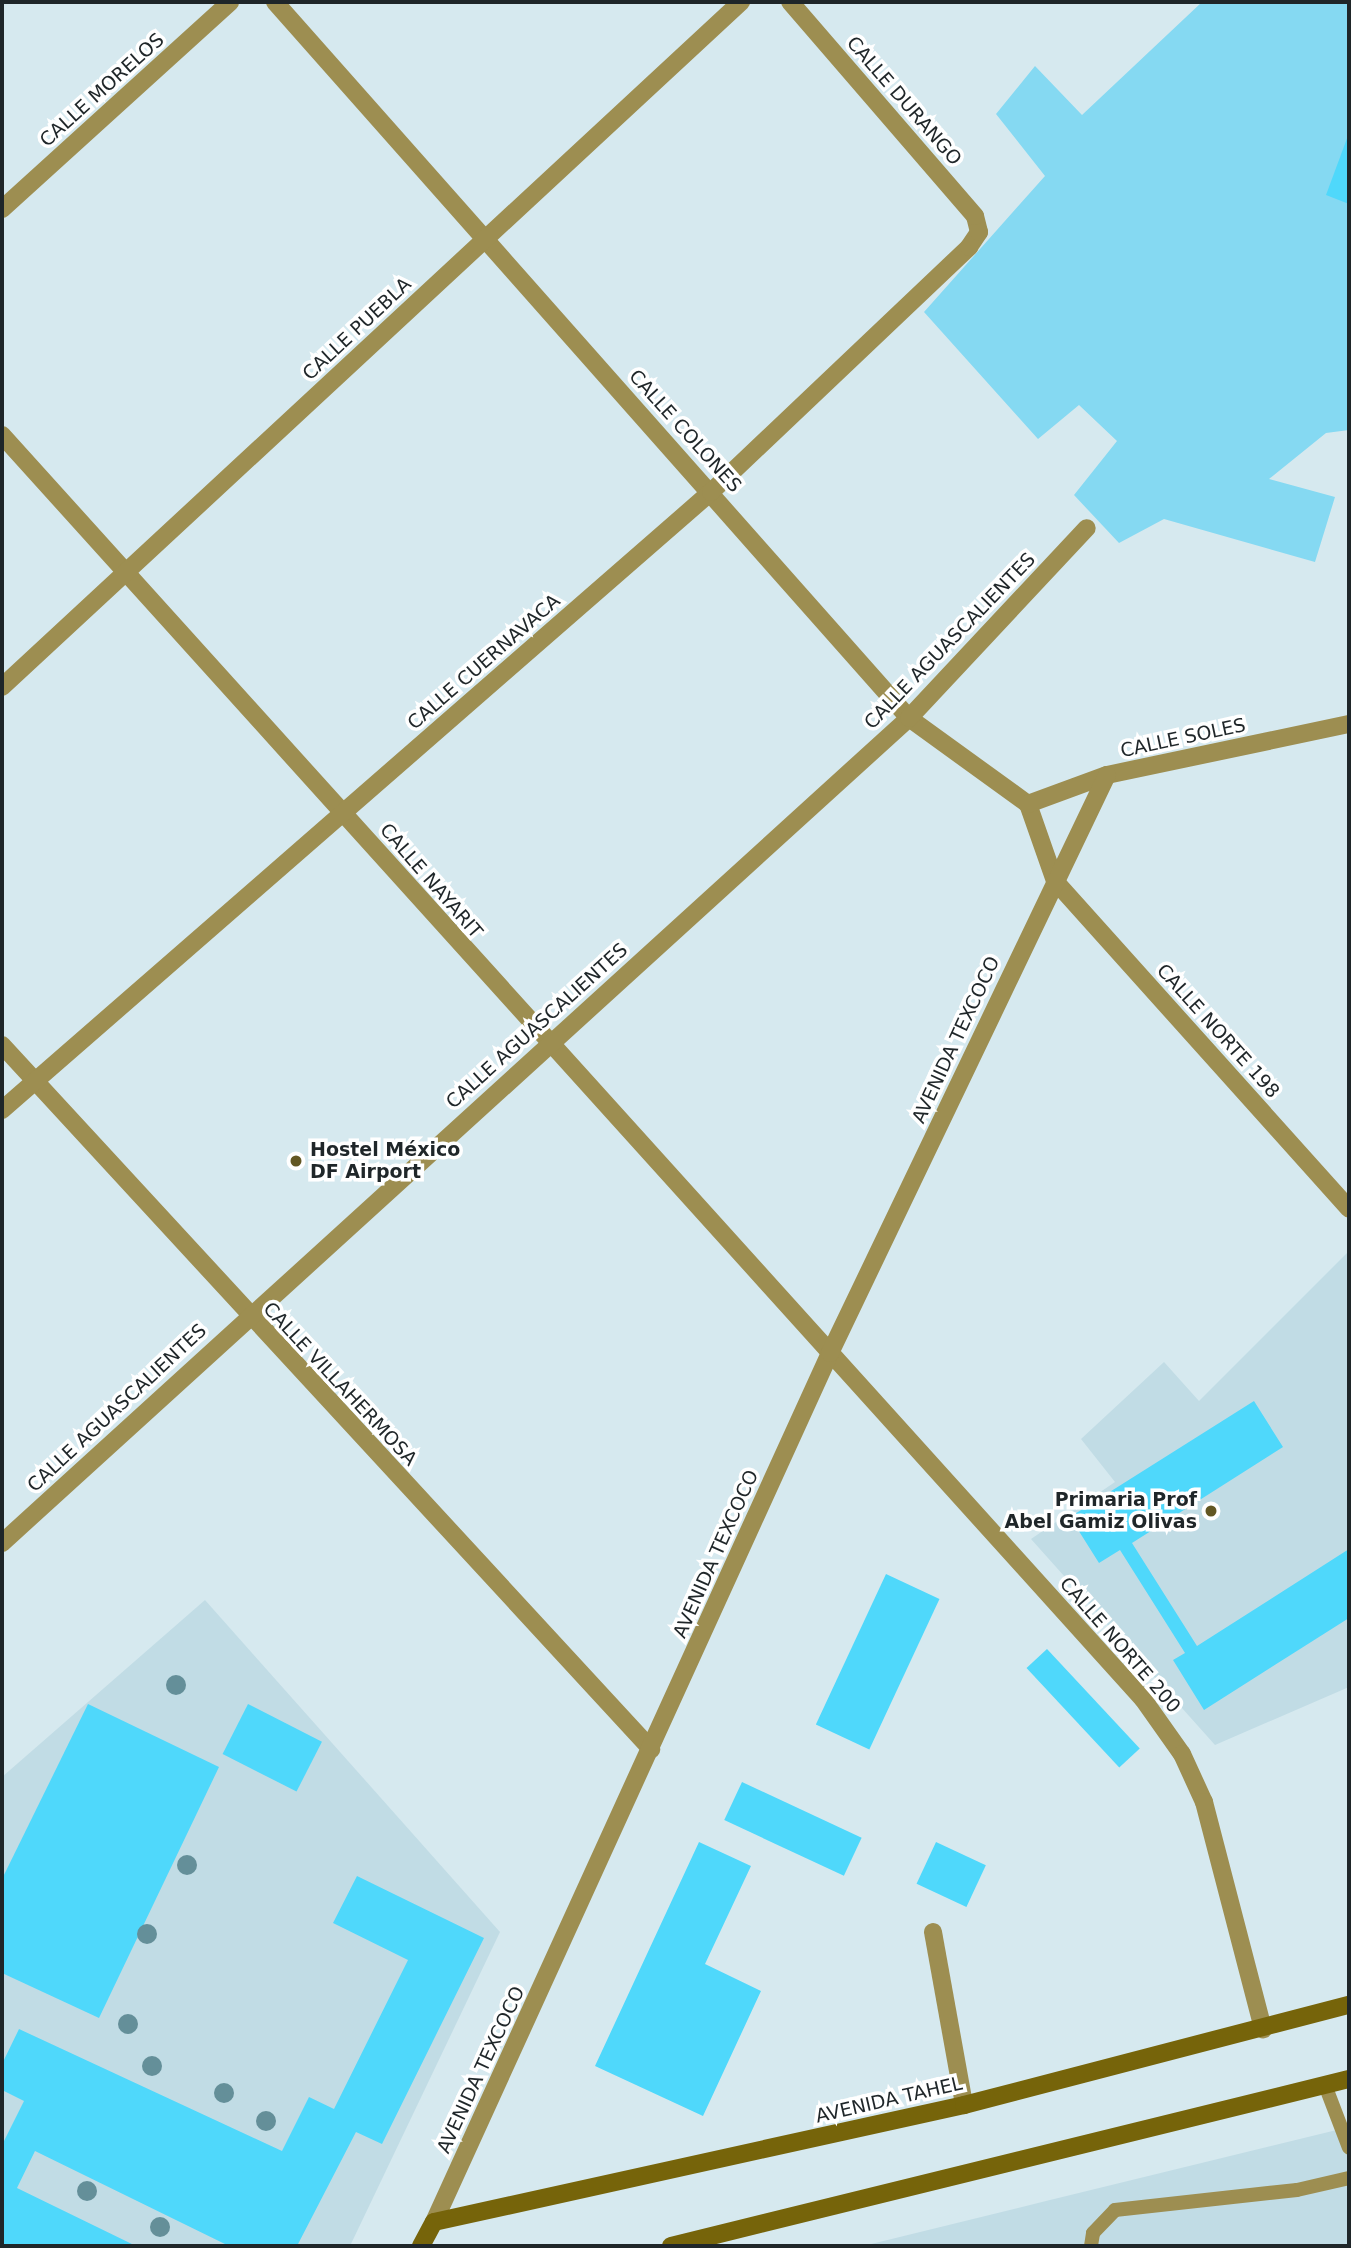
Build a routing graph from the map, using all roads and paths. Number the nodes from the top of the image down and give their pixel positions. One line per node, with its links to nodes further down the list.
1 (230, 2): 5 (street, CALLE MORELOS)
2 (275, 2): 7 (street, CALLE COLONES)
3 (741, 2): 7 (street, CALLE PUEBLA)
4 (790, 2): 6 (street, CALLE DURANGO)
5 (2, 209)
6 (979, 232): 9 (street, CALLE CUERNAVACA)
7 (484, 239): 9 (street, CALLE COLONES); 11 (street, CALLE PUEBLA)
8 (2, 435): 11 (street, CALLE NAYARIT)
9 (711, 492): 13 (street, CALLE COLONES); 17 (street, CALLE CUERNAVACA)
10 (1087, 528): 13 (street, CALLE AGUASCALIENTES)
11 (128, 572): 12 (street, CALLE PUEBLA); 17 (street, CALLE NAYARIT)
12 (2, 687)
13 (909, 718): 16 (street, CALLE COLONES); 20 (street, CALLE AGUASCALIENTES)
14 (1349, 724): 15 (street, CALLE SOLES)
15 (1107, 775): 16 (street, CALLE SOLES); 18 (street, AVENIDA TEXCOCO)
16 (1028, 804): 18 (street)
17 (343, 813): 20 (street, CALLE NAYARIT); 21 (street, CALLE CUERNAVACA)
18 (1055, 881): 23 (street, CALLE NORTE 198); 25 (street, AVENIDA TEXCOCO)
19 (2, 1045): 21 (street, CALLE VILLAHERMOSA)
20 (547, 1046): 24 (street, CALLE AGUASCALIENTES); 25 (street, CALLE NAYARIT)
21 (35, 1082): 22 (street, CALLE CUERNAVACA); 24 (street, CALLE VILLAHERMOSA)
22 (2, 1110)
23 (1349, 1209)
24 (247, 1315): 26 (street, CALLE AGUASCALIENTES); 27 (street, CALLE VILLAHERMOSA)
25 (830, 1353): 27 (street, AVENIDA TEXCOCO); 30 (street, CALLE NORTE 200)
26 (2, 1544)
27 (651, 1749): 36 (street, AVENIDA TEXCOCO)
28 (933, 1932): 33 (street)
29 (1349, 2006): 30 (street, AVENIDA TAHEL)
30 (1263, 2028): 33 (street, AVENIDA TAHEL)
31 (1349, 2079): 32 (street)
32 (1325, 2085): 34 (lane); 38 (street)
33 (964, 2105): 36 (street, AVENIDA TAHEL)
34 (1349, 2148)
35 (1349, 2178): 39 (lane)
36 (434, 2222): 37 (street, AVENIDA TEXCOCO)
37 (421, 2246)
38 (671, 2246)
39 (1091, 2246)

